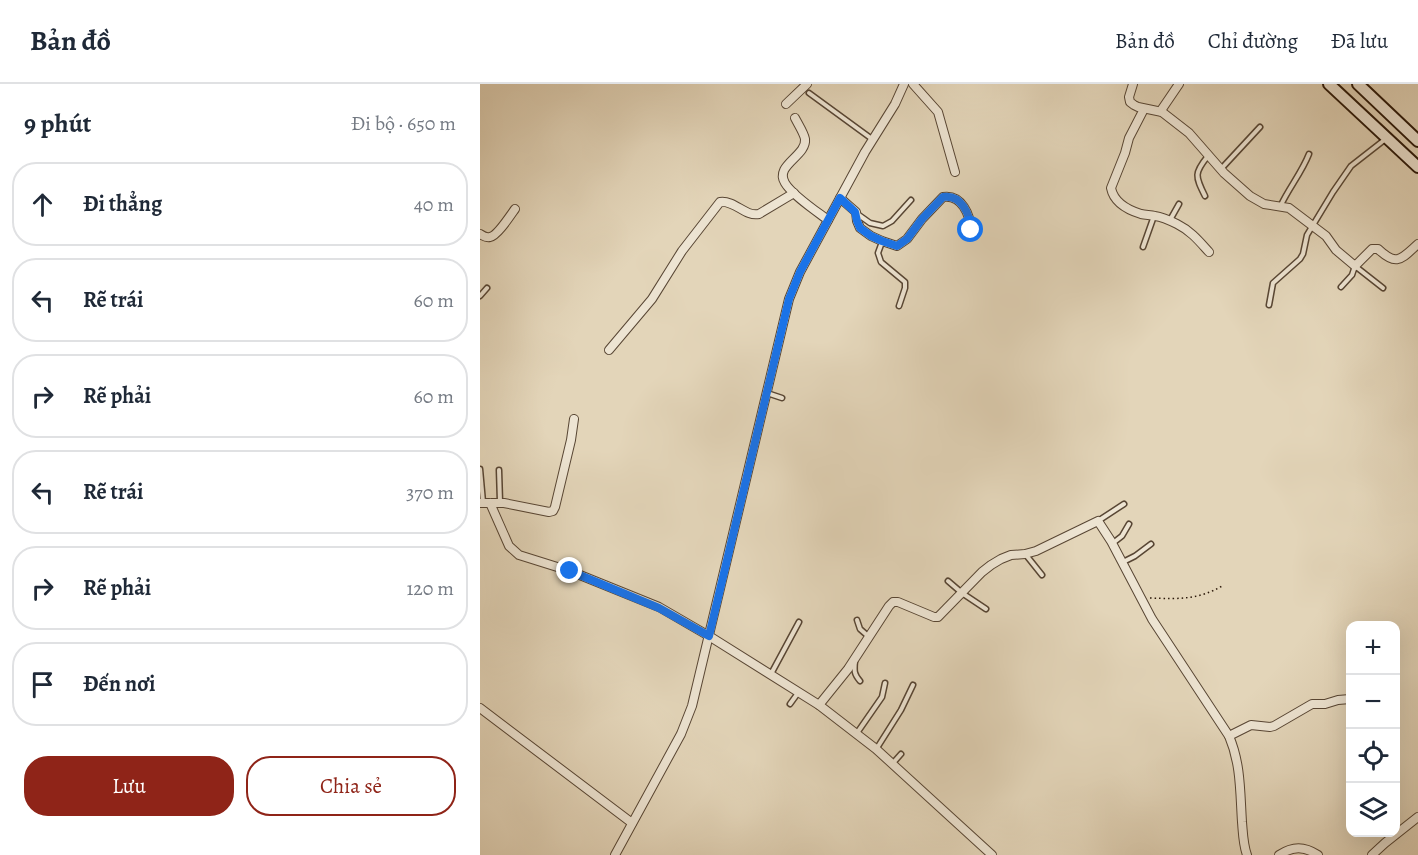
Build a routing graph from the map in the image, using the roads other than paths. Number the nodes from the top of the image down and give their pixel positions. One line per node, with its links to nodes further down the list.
1 (807, 84): 9 (street)
2 (904, 84): 14 (street)
3 (913, 84): 21 (street)
4 (1133, 84): 10 (street)
5 (1179, 84): 11 (street)
6 (1329, 84): 19 (main road)
7 (1358, 84): 16 (main road)
8 (809, 93): 14 (lane)
9 (786, 104)
10 (1144, 109): 11 (street); 30 (street)
11 (1162, 112): 18 (street)
12 (795, 118): 22 (street)
13 (1260, 127): 20 (lane)
14 (872, 140): 24 (street)
15 (1383, 141): 33 (lane)
16 (1418, 141)
17 (1309, 154): 27 (lane)
18 (1208, 155): 20 (street); 23 (lane)
19 (1418, 167)
20 (1220, 169): 27 (street)
21 (955, 172)
22 (794, 193): 31 (street); 47 (street)
23 (1204, 196)
24 (840, 198): 29 (street); 31 (street)
25 (911, 200): 29 (lane)
26 (1179, 204): 32 (lane)
27 (1281, 206): 33 (street)
28 (514, 209): 35 (street)
29 (855, 212): 36 (street)
30 (1155, 215): 32 (street); 38 (lane)
31 (828, 220): 48 (street)
32 (1170, 221): 39 (street)
33 (1312, 226): 40 (street); 45 (lane)
34 (971, 230): 36 (street)
35 (480, 234)
36 (882, 241): 46 (lane)
37 (1418, 244): 40 (street)
38 (1143, 247)
39 (1209, 252)
40 (1355, 266): 41 (lane); 43 (lane)
41 (1341, 287)
42 (487, 288): 44 (lane)
43 (1383, 288)
44 (480, 296)
45 (1269, 305)
46 (899, 306)
47 (609, 350)
48 (767, 393): 49 (lane); 68 (street)
49 (782, 398)
50 (574, 419): 53 (street)
51 (480, 469): 54 (lane)
52 (499, 470): 53 (lane)
53 (500, 502): 54 (street)
54 (484, 503): 68 (street)
55 (1124, 504): 56 (lane)
56 (1098, 520): 58 (street); 60 (street)
57 (1129, 524): 58 (lane)
58 (1113, 544): 61 (street)
59 (1151, 544): 61 (lane)
60 (1025, 554): 62 (lane); 64 (street)
61 (1122, 562): 81 (street)
62 (1042, 575)
63 (948, 581): 64 (lane)
64 (962, 593): 65 (lane); 69 (street)
65 (986, 609)
66 (857, 620): 69 (lane)
67 (799, 622): 71 (lane)
68 (709, 636): 71 (street); 86 (street)
69 (869, 637): 70 (street)
70 (855, 658): 72 (lane); 78 (street)
71 (770, 675): 75 (street)
72 (860, 681)
73 (885, 683): 80 (lane)
74 (913, 685): 82 (lane)
75 (798, 692): 77 (lane); 78 (street)
76 (1346, 699): 81 (street)
77 (790, 704)
78 (819, 705): 80 (street)
79 (480, 708): 86 (street)
80 (857, 733): 82 (street)
81 (1229, 736): 89 (street)
82 (876, 749): 84 (street)
83 (901, 754): 84 (lane)
84 (892, 764): 88 (street)
85 (1418, 817): 92 (street)
86 (632, 823): 87 (street)
87 (615, 855)
88 (992, 855)
89 (1247, 855)
90 (1279, 855): 91 (street)
91 (1318, 855)
92 (1372, 855)

